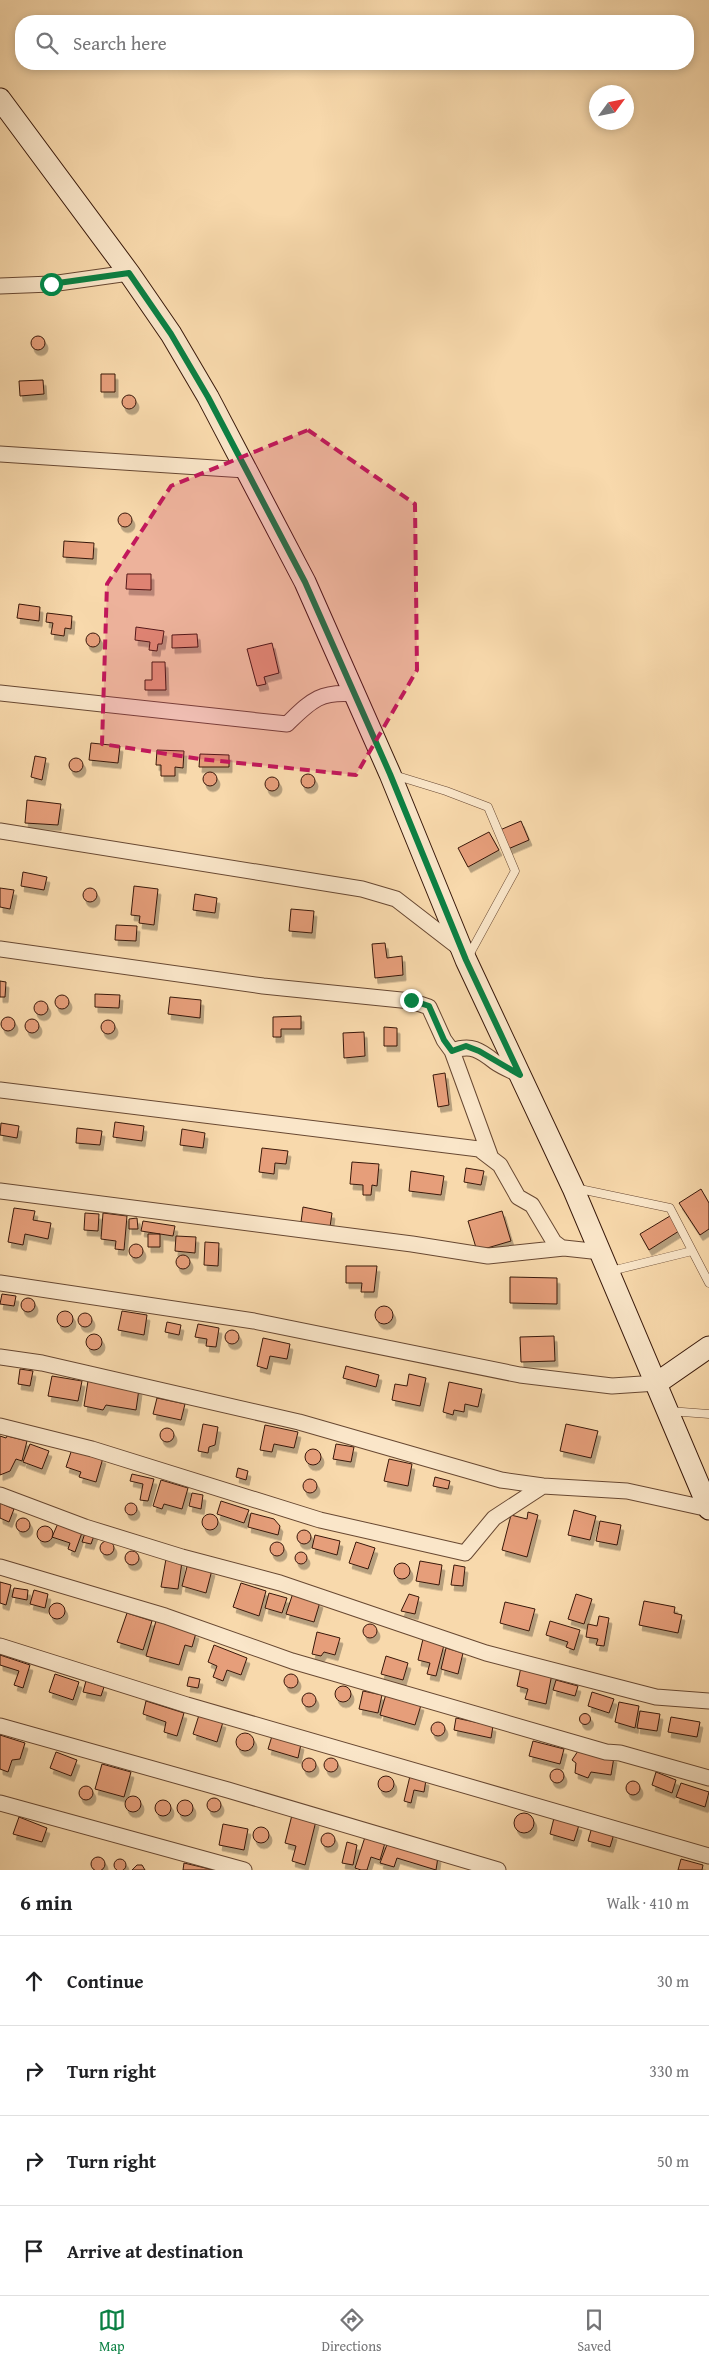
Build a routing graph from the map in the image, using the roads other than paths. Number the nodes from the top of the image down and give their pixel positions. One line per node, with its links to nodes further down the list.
1 (0, 99): 2 (main road)
2 (129, 273): 3 (street); 5 (main road)
3 (0, 286)
4 (0, 454): 5 (street)
5 (245, 470): 7 (main road)
6 (0, 693): 7 (street)
7 (354, 694): 8 (main road)
8 (390, 774): 11 (main road); 11 (lane)
9 (0, 832): 11 (street)
10 (0, 949): 12 (street)
11 (464, 955): 13 (main road)
12 (452, 1051): 13 (street); 15 (street)
13 (520, 1075): 16 (main road)
14 (0, 1090): 15 (street)
15 (492, 1158): 18 (street)
16 (573, 1188): 19 (lane); 20 (main road)
17 (0, 1191): 18 (street)
18 (562, 1248): 20 (street)
19 (692, 1251): 20 (lane); 22 (lane)
20 (605, 1262): 25 (main road)
21 (0, 1283): 25 (street)
22 (709, 1283)
23 (709, 1347): 25 (main road)
24 (0, 1357): 29 (street)
25 (657, 1383): 26 (main road)
26 (668, 1410): 27 (lane); 31 (main road)
27 (709, 1414)
28 (0, 1426): 29 (street)
29 (543, 1486): 31 (street)
30 (0, 1495): 34 (street)
31 (709, 1509)
32 (0, 1567): 36 (street)
33 (0, 1646): 38 (street)
34 (709, 1701)
35 (0, 1726): 40 (street)
36 (709, 1778)
37 (0, 1803): 39 (street)
38 (709, 1856)
39 (244, 1870)
40 (498, 1870)

